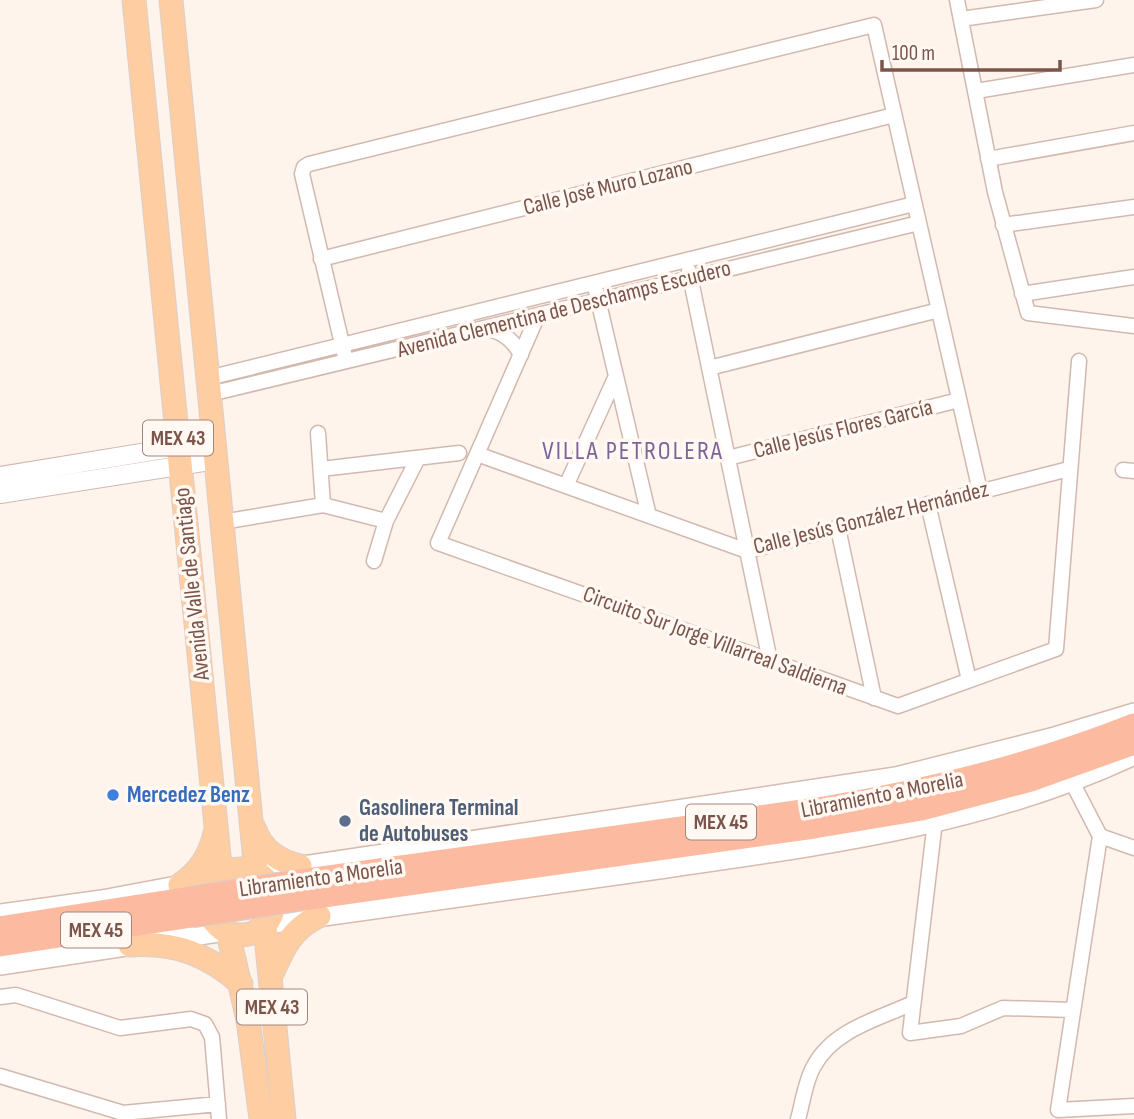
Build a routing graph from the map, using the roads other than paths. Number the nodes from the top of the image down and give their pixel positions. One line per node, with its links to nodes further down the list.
1 (134, 0): 38 (main road, Avenida Valle de Santiago / MEX 43)
2 (171, 0): 32 (main road, Avenida Valle de Santiago / MEX 43)
3 (957, 0): 5 (street)
4 (1096, 0): 5 (street)
5 (961, 19): 7 (street)
6 (1134, 65): 7 (street)
7 (976, 91): 10 (street)
8 (894, 115): 11 (street); 15 (street, Calle José Muro Lozano); 15 (street)
9 (1134, 133): 10 (street)
10 (988, 159): 14 (street)
11 (914, 204): 13 (street); 16 (street, Avenida Clementina de Deschamps Escudero)
12 (1134, 207): 14 (street)
13 (919, 223): 18 (street, Avenida Clementina de Deschamps Escudero); 22 (street)
14 (1003, 225): 20 (street)
15 (321, 259): 26 (street)
16 (687, 260): 18 (street); 19 (street, Avenida Clementina de Deschamps Escudero)
17 (1134, 277): 20 (street)
18 (691, 278): 21 (street, Avenida Clementina de Deschamps Escudero); 30 (street)
19 (594, 283): 21 (street); 26 (street, Avenida Clementina de Deschamps Escudero)
20 (1022, 295): 24 (street)
21 (598, 300): 23 (street, Avenida Clementina de Deschamps Escudero); 31 (street)
22 (939, 310): 30 (street); 33 (street)
23 (538, 315): 25 (street, Avenida Clementina de Deschamps Escudero); 27 (street, Circuito Sur Jorge Villarreal Saldierna)
24 (1134, 326)
25 (483, 328): 27 (street); 28 (street, Avenida Clementina de Deschamps Escudero)
26 (342, 344): 28 (street); 32 (street, Avenida Clementina de Deschamps Escudero)
27 (521, 355): 37 (street, Circuito Sur Jorge Villarreal Saldierna)
28 (346, 361): 32 (street, Avenida Clementina de Deschamps Escudero)
29 (1079, 361): 42 (street)
30 (709, 368): 39 (street)
31 (616, 376): 44 (street); 49 (street)
32 (209, 386): 35 (main road, Avenida Valle de Santiago / MEX 43)
33 (959, 400): 39 (street, Calle Jesús Flores García); 45 (street)
34 (318, 433): 41 (street)
35 (215, 450): 38 (street); 51 (main road, Avenida Valle de Santiago / MEX 43)
36 (459, 453): 40 (street)
37 (477, 454): 44 (street, Calle Jesús González Hernández); 55 (street, Circuito Sur Jorge Villarreal Saldierna)
38 (180, 456): 43 (street); 46 (street); 64 (main road, Avenida Valle de Santiago / MEX 43)
39 (728, 458): 53 (street)
40 (417, 460): 41 (street); 50 (street)
41 (321, 469): 48 (street)
42 (1069, 469): 45 (street, Calle Jesús González Hernández); 56 (street, Circuito Sur Jorge Villarreal Saldierna)
43 (0, 476)
44 (566, 486): 49 (street, Calle Jesús González Hernández)
45 (980, 491): 47 (street, Calle Jesús González Hernández)
46 (0, 494)
47 (928, 504): 52 (street, Calle Jesús González Hernández); 56 (street)
48 (323, 505): 50 (street); 51 (street)
49 (649, 516): 53 (street, Calle Jesús González Hernández)
50 (386, 521): 54 (street)
51 (222, 522): 63 (main road, Avenida Valle de Santiago / MEX 43)
52 (838, 528): 53 (street, Calle Jesús González Hernández); 57 (street)
53 (747, 551): 55 (street)
54 (374, 561)
55 (770, 661): 57 (street, Circuito Sur Jorge Villarreal Saldierna)
56 (969, 680): 57 (street, Circuito Sur Jorge Villarreal Saldierna)
57 (874, 698)
58 (1134, 713): 70 (main road)
59 (1134, 725): 70 (highway, Libramiento a Morelia / MEX 45)
60 (1134, 743): 70 (highway, Libramiento a Morelia / MEX 45)
61 (1134, 755): 62 (main road)
62 (1073, 782): 65 (main road); 66 (street)
63 (251, 814): 64 (main road); 68 (main road, Avenida Valle de Santiago / MEX 43); 70 (main road)
64 (216, 817): 69 (main road, Avenida Valle de Santiago / MEX 43); 71 (main road)
65 (935, 821): 73 (main road); 83 (street)
66 (1100, 836): 67 (street); 84 (street)
67 (1134, 848)
68 (256, 872): 69 (main road); 70 (main road); 74 (main road, MEX 43)
69 (220, 877): 71 (main road); 76 (main road, MEX 43)
70 (300, 882): 71 (highway, Libramiento a Morelia / MEX 45, bridge)
71 (187, 900): 72 (main road); 75 (highway, Libramiento a Morelia / MEX 45); 77 (highway, Libramiento a Morelia / MEX 45)
72 (0, 914)
73 (319, 916): 74 (main road); 80 (main road)
74 (266, 925): 76 (main road); 80 (main road, MEX 43)
75 (0, 928)
76 (227, 932): 78 (main road); 81 (main road, MEX 43)
77 (0, 945)
78 (130, 945): 79 (main road); 81 (main road)
79 (0, 965)
80 (269, 978): 89 (main road, MEX 43)
81 (241, 984): 88 (main road, MEX 43)
82 (0, 997): 87 (street)
83 (913, 1003): 84 (street); 90 (street)
84 (1073, 1010): 86 (street)
85 (0, 1076): 87 (street)
86 (1134, 1106)
87 (219, 1112)
88 (261, 1119)
89 (284, 1119)
90 (798, 1119)

